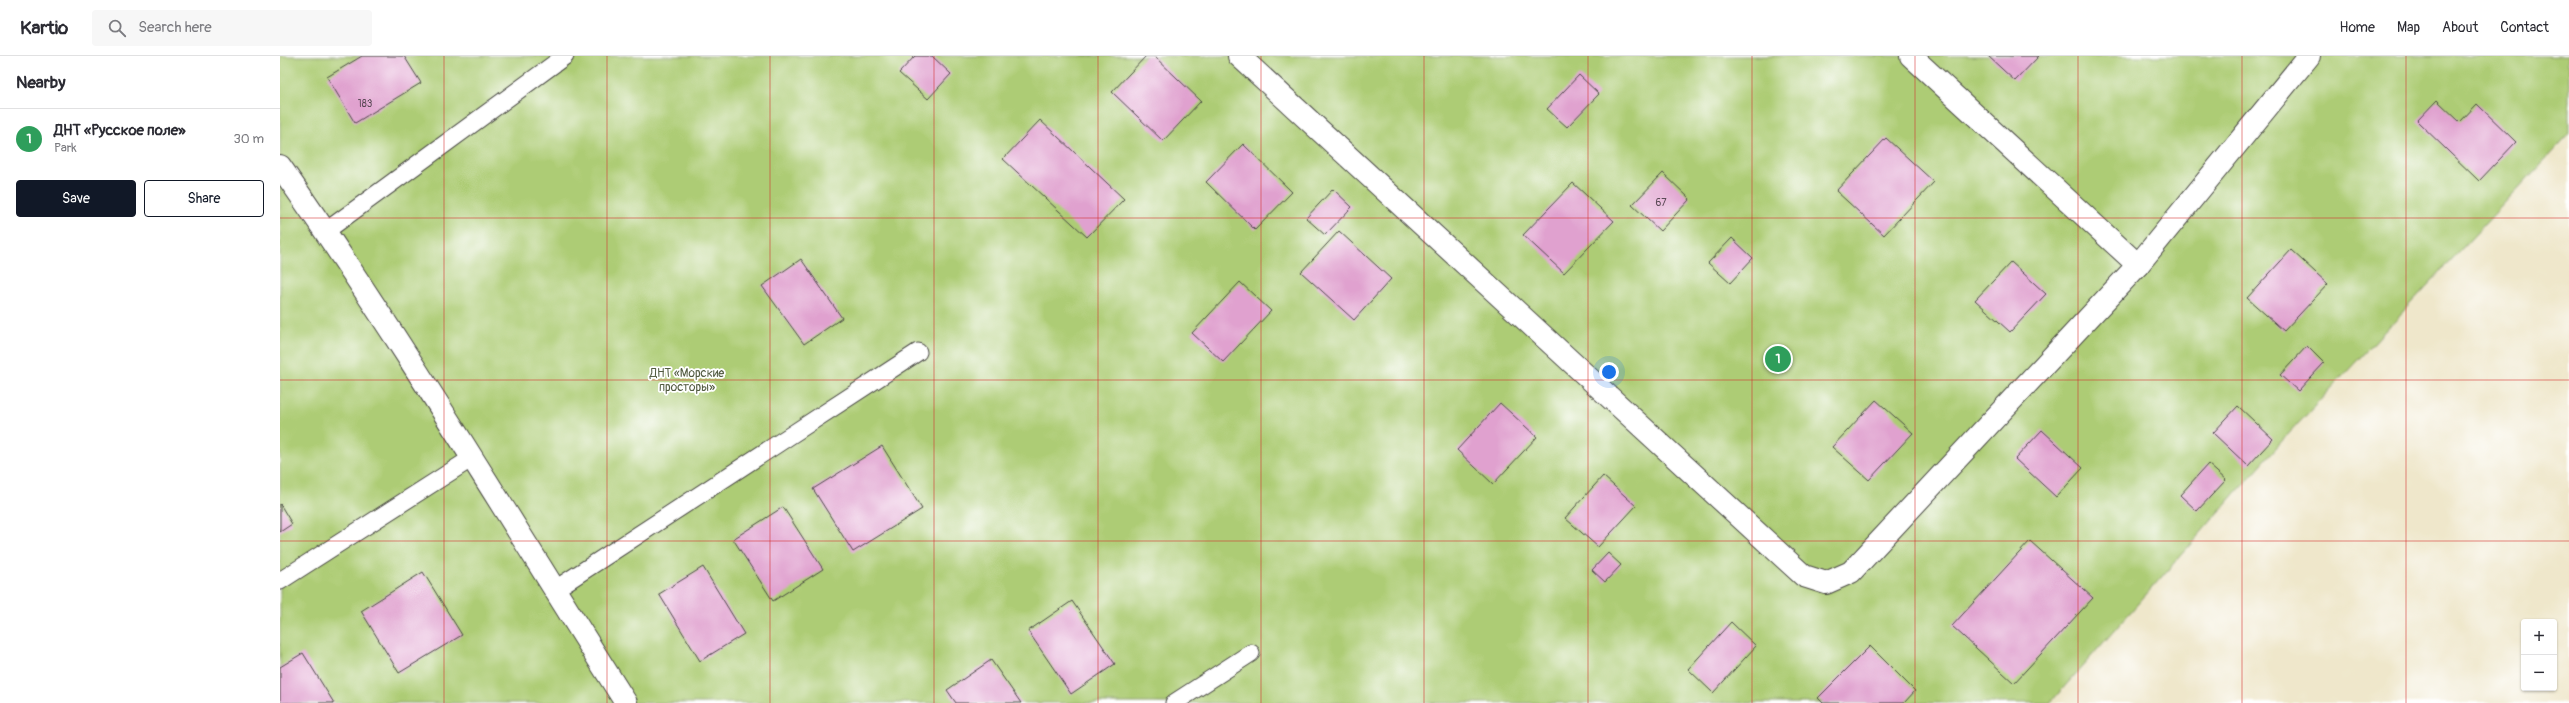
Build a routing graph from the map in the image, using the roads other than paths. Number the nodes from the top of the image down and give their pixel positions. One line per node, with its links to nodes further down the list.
1 (565, 56): 6 (lane)
2 (1239, 56): 7 (street)
3 (1911, 56): 7 (street)
4 (2309, 56): 7 (street)
5 (280, 166): 6 (street)
6 (326, 231): 9 (street)
7 (2138, 265)
8 (918, 352): 11 (lane)
9 (472, 458): 10 (lane); 11 (street)
10 (280, 581)
11 (554, 590): 13 (street)
12 (1251, 653): 14 (lane)
13 (626, 703)
14 (1174, 703)

